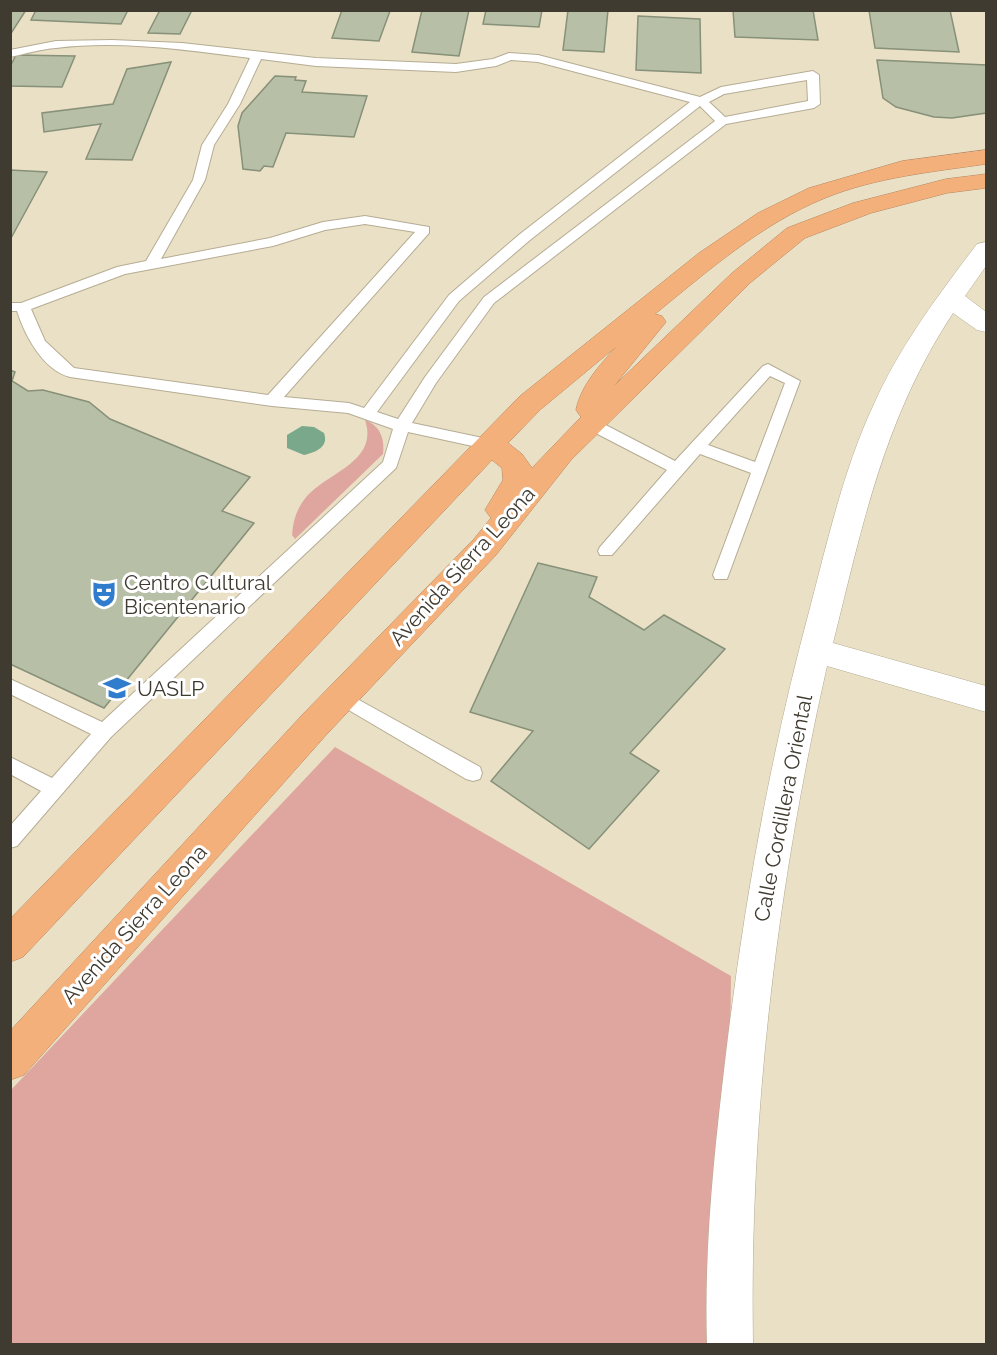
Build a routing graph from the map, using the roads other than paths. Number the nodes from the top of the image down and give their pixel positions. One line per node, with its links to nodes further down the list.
1 (10, 54): 2 (lane)
2 (257, 55): 3 (lane); 8 (lane)
3 (702, 101): 4 (lane); 4 (lane); 10 (lane)
4 (722, 121): 12 (lane)
5 (987, 157): 9 (highway)
6 (987, 181): 16 (highway, Avenida Sierra Leona)
7 (987, 249): 13 (street)
8 (152, 263): 11 (lane); 14 (lane)
9 (703, 263): 16 (highway); 18 (highway)
10 (454, 298): 12 (lane); 15 (lane)
11 (17, 307): 14 (lane)
12 (483, 309): 17 (lane)
13 (973, 310): 25 (street, Calle Cordillera Oriental)
14 (272, 401): 15 (lane)
15 (369, 413): 17 (lane)
16 (591, 424): 20 (lane); 22 (highway, Avenida Sierra Leona)
17 (402, 426): 18 (lane); 29 (lane)
18 (490, 446): 22 (highway); 34 (highway)
19 (698, 447): 20 (lane); 21 (lane); 21 (lane)
20 (677, 469): 23 (lane)
21 (760, 470): 24 (lane)
22 (485, 547): 27 (highway, Avenida Sierra Leona)
23 (606, 551)
24 (721, 575)
25 (814, 650): 28 (street); 36 (street, Calle Cordillera Oriental)
26 (10, 686): 29 (lane)
27 (340, 697): 31 (lane); 35 (highway, Avenida Sierra Leona)
28 (987, 699)
29 (104, 732): 32 (lane)
30 (10, 765): 32 (lane)
31 (473, 773)
32 (54, 788): 33 (lane)
33 (10, 840)
34 (10, 945)
35 (10, 1061)
36 (730, 1344)

